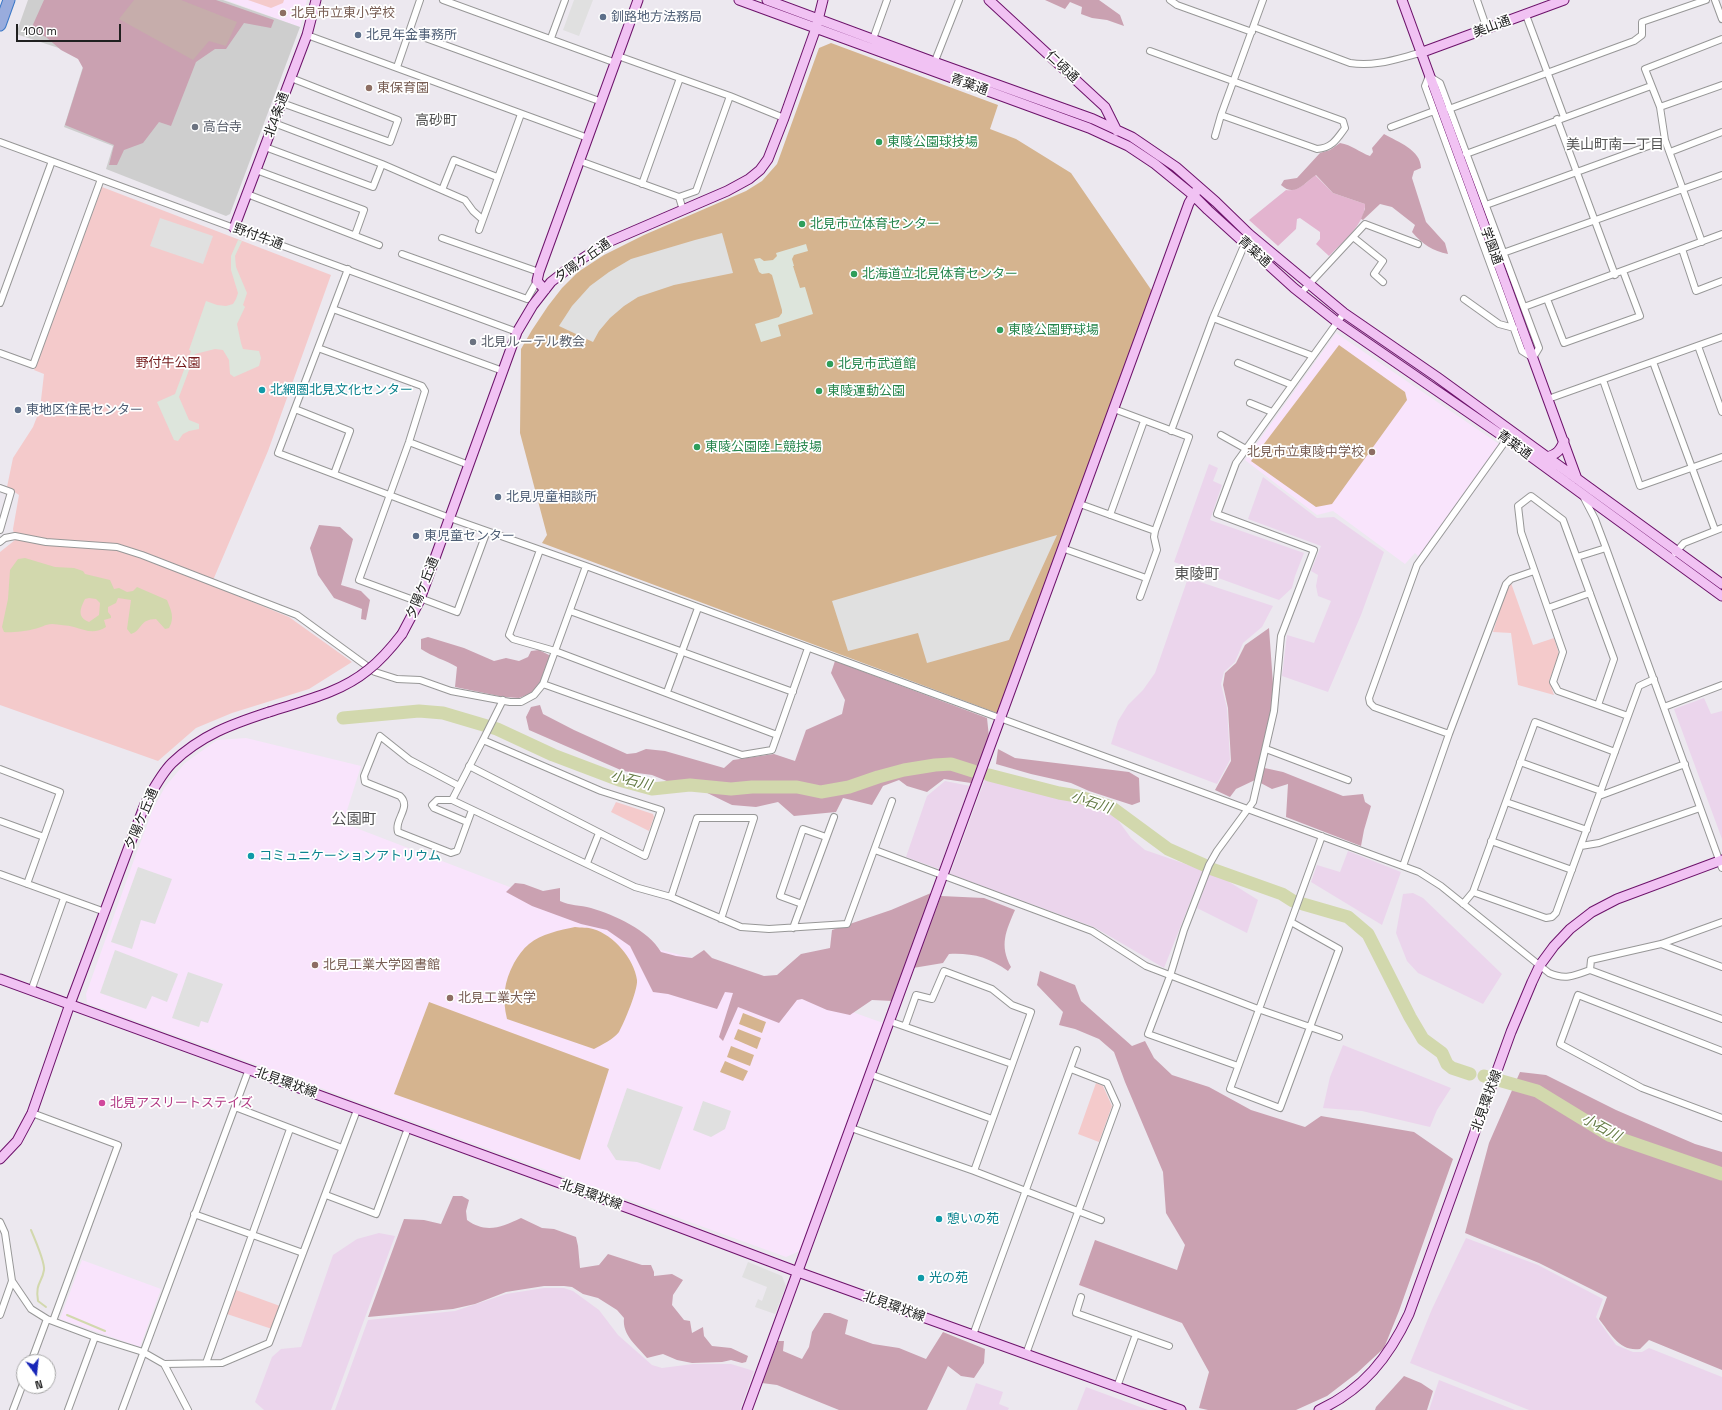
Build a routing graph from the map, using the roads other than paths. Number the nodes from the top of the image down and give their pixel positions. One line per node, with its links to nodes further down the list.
1 (9, 0): 24 (highway)
2 (316, 0): 29 (street, 北4条通)
3 (420, 0): 28 (street)
4 (444, 0): 30 (street)
5 (565, 0): 30 (street)
6 (638, 0): 35 (street)
7 (739, 0): 25 (street, 青葉通)
8 (767, 0): 22 (street, 青葉通)
9 (823, 0): 22 (street, 夕陽ケ丘通)
10 (887, 0): 31 (street)
11 (959, 0): 36 (street)
12 (989, 0): 58 (street, 仁頃通)
13 (1170, 0): 27 (street)
14 (1263, 0): 27 (street)
15 (1402, 0): 34 (street, 学園通)
16 (1477, 0): 26 (street)
17 (1564, 0): 20 (street, 美山通)
18 (1706, 0): 38 (street)
19 (1715, 0): 23 (street)
20 (1545, 3): 21 (street, 美山通)
21 (1526, 15): 26 (street, 美山通); 38 (street)
22 (818, 18): 25 (street, 夕陽ケ丘通); 31 (street, 青葉通)
23 (1722, 19)
24 (0, 25)
25 (816, 28): 36 (street, 青葉通); 54 (street, 夕陽ケ丘通)
26 (1487, 28): 34 (street, 美山通)
27 (1253, 29): 34 (street); 42 (street)
28 (409, 32): 37 (street); 46 (street)
29 (307, 35): 37 (street); 40 (street, 北4条通)
30 (550, 38): 35 (street)
31 (872, 39): 36 (street, 青葉通)
32 (1722, 39): 44 (street)
33 (1150, 51): 42 (street)
34 (1420, 53): 39 (street, 学園通)
35 (617, 59): 41 (street); 46 (street)
36 (933, 66): 58 (street, 青葉通); 64 (street, 青葉通)
37 (397, 67): 51 (street)
38 (1548, 73): 49 (street); 53 (street)
39 (1428, 76): 49 (street); 50 (street); 125 (street, 学園通)
40 (291, 78): 47 (street, 北4条通); 47 (street)
41 (680, 78): 45 (street); 76 (street)
42 (1234, 82): 52 (street); 52 (street)
43 (1722, 85): 48 (street)
44 (1652, 86): 48 (street); 53 (street)
45 (730, 96): 54 (street); 82 (street)
46 (602, 102): 61 (street)
47 (282, 103): 56 (street, 北4条通)
48 (1660, 107): 62 (street)
49 (1449, 109): 67 (street)
50 (1434, 111): 57 (street); 118 (street)
51 (521, 114): 61 (street); 74 (street)
52 (1221, 115): 60 (street)
53 (1564, 117): 55 (street)
54 (784, 118): 84 (street, 夕陽ケ丘通)
55 (1557, 119): 67 (street); 72 (street)
56 (274, 123): 65 (street, 北4条通); 70 (street)
57 (1391, 127)
58 (1116, 130): 64 (street, 仁頃通); 77 (street, 青葉通)
59 (1722, 132): 66 (street)
60 (1215, 136)
61 (588, 138): 69 (street)
62 (1665, 140): 66 (street); 72 (street)
63 (0, 142): 68 (street, 野付牛通)
64 (1122, 144): 81 (street, 青葉通)
65 (265, 147): 70 (street); 71 (street, 北4条通)
66 (1670, 152): 78 (street)
67 (1466, 154): 83 (street)
68 (52, 161): 75 (street, 野付牛通); 112 (street)
69 (580, 161): 76 (street); 104 (street)
70 (382, 164): 79 (street)
71 (256, 170): 80 (street, 北4条通); 91 (street)
72 (1577, 172): 83 (street); 86 (street)
73 (1722, 175): 78 (street)
74 (497, 177): 79 (street); 85 (street)
75 (101, 179): 87 (street, 野付牛通); 123 (street)
76 (642, 184): 82 (street)
77 (1199, 187): 81 (street); 89 (street, 青葉通)
78 (1682, 189): 86 (street); 94 (street)
79 (442, 190): 85 (street)
80 (247, 194): 87 (street, 北4条通); 91 (street)
81 (1193, 195): 95 (street, 青葉通); 134 (street)
82 (679, 197): 84 (street)
83 (1486, 205): 99 (street)
84 (683, 210): 108 (street, 夕陽ケ丘通)
85 (482, 219): 88 (street)
86 (1595, 220): 99 (street); 103 (street)
87 (234, 228): 101 (street, 野付牛通)
88 (479, 230)
89 (1250, 234): 95 (street); 107 (street, 青葉通)
90 (1722, 234): 94 (street)
91 (355, 235): 97 (street)
92 (1353, 237): 96 (street); 106 (street); 107 (street)
93 (442, 238): 104 (street)
94 (1702, 242): 98 (street)
95 (1244, 243): 109 (street, 青葉通); 116 (street)
96 (1418, 244)
97 (379, 245)
98 (1682, 249): 102 (street); 105 (street)
99 (1503, 253): 113 (street)
100 (402, 254): 104 (street)
101 (348, 269): 114 (street); 119 (street, 野付牛通)
102 (1623, 272): 103 (street); 111 (street)
103 (1615, 275): 111 (street)
104 (538, 276): 108 (street)
105 (1722, 281)
106 (1383, 282)
107 (1309, 285): 109 (street); 115 (street, 青葉通)
108 (545, 290): 119 (street, 夕陽ケ丘通)
109 (1301, 293): 117 (street, 青葉通)
110 (1464, 299): 118 (street)
111 (1547, 299): 113 (street)
112 (0, 303)
113 (1524, 307): 125 (street)
114 (333, 309): 122 (street); 128 (street)
115 (1344, 313): 117 (street); 144 (street, 青葉通)
116 (1213, 318): 124 (street); 138 (street)
117 (1337, 322): 124 (street); 140 (street, 青葉通)
118 (1514, 328): 125 (street)
119 (517, 332): 128 (street, 夕陽ケ丘通)
120 (1722, 337): 121 (street)
121 (1698, 346): 126 (street); 136 (street)
122 (318, 348): 133 (street); 142 (street)
123 (0, 353)
124 (1312, 356): 130 (street)
125 (1533, 358): 131 (street, 学園通)
126 (1653, 362): 129 (street); 147 (street)
127 (1238, 363): 130 (street)
128 (503, 371): 146 (street, 夕陽ケ丘通)
129 (1603, 380): 131 (street); 147 (street)
130 (1292, 385): 135 (street)
131 (1548, 399): 141 (street, 学園通)
132 (1250, 403): 135 (street)
133 (294, 409): 148 (street); 148 (street)
134 (1114, 410): 137 (street); 153 (street)
135 (1272, 412): 143 (street)
136 (1722, 412)
137 (1144, 421): 138 (street); 154 (street)
138 (1171, 430): 159 (street)
139 (1221, 435): 143 (street)
140 (1507, 439): 151 (street, 青葉通); 192 (street)
141 (1564, 441): 144 (street); 149 (street, 学園通)
142 (409, 442): 146 (street); 152 (street)
143 (1246, 449): 195 (street)
144 (1547, 457): 149 (street, 青葉通)
145 (1722, 457): 147 (street)
146 (469, 465): 155 (street, 夕陽ケ丘通)
147 (1692, 468): 156 (street)
148 (334, 474): 152 (street)
149 (1577, 479): 151 (street, 学園通); 164 (street, 青葉通)
150 (0, 488): 157 (street)
151 (1582, 493): 162 (street); 166 (street, 青葉通)
152 (390, 495): 155 (street); 175 (street)
153 (1080, 504): 154 (street); 161 (street)
154 (1110, 515): 159 (street)
155 (450, 518): 158 (street); 175 (street, 夕陽ケ丘通)
156 (1719, 529): 164 (street)
157 (0, 530)
158 (487, 531): 163 (street); 175 (street)
159 (1155, 531): 169 (street)
160 (0, 542): 187 (street)
161 (1062, 548): 169 (street); 191 (street)
162 (1606, 548): 165 (street); 182 (street)
163 (540, 550): 167 (street); 180 (street)
164 (1676, 551): 166 (street); 170 (street, 青葉通)
165 (1577, 557): 168 (street); 172 (street)
166 (1670, 559): 171 (street, 青葉通)
167 (586, 566): 176 (street); 178 (street)
168 (1534, 571): 177 (street); 192 (street)
169 (1146, 578): 174 (street)
170 (1721, 581): 171 (street)
171 (1711, 588): 173 (street, 青葉通)
172 (1590, 593): 177 (street); 188 (street)
173 (1722, 596)
174 (1140, 597)
175 (420, 600): 233 (street, 夕陽ケ丘通, bridge)
176 (698, 608): 179 (street); 181 (street)
177 (1548, 608): 188 (street)
178 (570, 612): 180 (street); 181 (street)
179 (808, 648): 186 (street); 191 (street)
180 (555, 651): 183 (street); 185 (street)
181 (681, 652): 185 (street); 186 (street)
182 (1654, 679): 189 (street); 190 (street)
183 (543, 684): 187 (street); 193 (street)
184 (1722, 685): 189 (street)
185 (666, 692): 193 (street)
186 (792, 692): 193 (street)
187 (503, 700): 194 (street)
188 (1598, 705): 190 (street)
189 (1664, 707): 198 (street)
190 (1628, 716): 196 (street)
191 (1000, 718): 208 (street); 226 (street)
192 (1449, 734): 223 (street)
193 (777, 735)
194 (483, 740): 199 (street); 214 (street)
195 (1266, 749): 201 (street); 208 (street)
196 (1615, 752): 197 (street); 203 (street)
197 (1520, 762): 203 (street); 206 (street)
198 (1685, 764): 203 (street); 207 (street)
199 (469, 766): 202 (street); 214 (street)
200 (0, 769): 216 (street)
201 (1348, 780)
202 (459, 786): 204 (street); 212 (street)
203 (1600, 794): 213 (street)
204 (452, 800): 209 (street); 212 (street)
205 (892, 800): 220 (street)
206 (1506, 802): 213 (street); 218 (street)
207 (1700, 808): 219 (street); 222 (street)
208 (1249, 809): 215 (street); 242 (street)
209 (472, 810): 212 (street); 221 (street)
210 (834, 817): 217 (street)
211 (0, 821): 216 (street)
212 (467, 822)
213 (1586, 830): 219 (street)
214 (599, 833): 221 (street)
215 (1322, 836): 223 (street); 235 (street)
216 (44, 837): 227 (street)
217 (826, 837): 231 (street); 231 (street)
218 (1491, 841): 224 (street); 228 (street)
219 (1581, 846): 224 (street)
220 (875, 850): 226 (street); 237 (street)
221 (589, 858): 229 (street)
222 (1721, 863): 239 (street, 北見環状線)
223 (1403, 866): 232 (street)
224 (1572, 870): 228 (street)
225 (0, 874): 227 (street)
226 (943, 875): 242 (street); 248 (street)
227 (27, 884): 230 (street)
228 (1473, 892): 232 (street)
229 (671, 897): 234 (street); 234 (street)
230 (64, 898): 233 (street); 244 (street)
231 (802, 904): 237 (street)
232 (1463, 904): 239 (street)
233 (105, 912): 245 (street, 夕陽ケ丘通)
234 (721, 919): 237 (street)
235 (1291, 922): 246 (street); 250 (street)
236 (1722, 922): 238 (street)
237 (794, 928)
238 (1662, 944): 240 (street); 241 (street)
239 (1540, 965): 241 (street); 301 (street, 北見環状線)
240 (1722, 968)
241 (1590, 970): 247 (street)
242 (1170, 976): 246 (street); 255 (street)
243 (0, 979): 244 (street, 北見環状線)
244 (31, 990): 245 (street, 北見環状線)
245 (70, 1004): 256 (street, 北見環状線); 261 (street, 夕陽ケ丘通)
246 (1258, 1009): 250 (street); 255 (street)
247 (1722, 1019)
248 (889, 1021): 249 (street); 258 (street)
249 (905, 1026): 254 (street); 254 (street)
250 (1310, 1026): 251 (street); 255 (street)
251 (1339, 1037)
252 (1077, 1050): 257 (street)
253 (1722, 1051): 262 (street)
254 (1012, 1064): 263 (street)
255 (1238, 1066)
256 (248, 1069): 259 (street); 260 (street, 北見環状線)
257 (1071, 1069): 270 (street); 272 (street)
258 (870, 1074): 263 (street); 266 (street)
259 (235, 1107): 264 (street); 273 (street)
260 (357, 1110): 265 (street, 北見環状線); 267 (street)
261 (32, 1113): 268 (street, 夕陽ケ丘通); 283 (street)
262 (1722, 1118)
263 (992, 1119): 269 (street)
264 (290, 1128): 267 (street); 276 (street)
265 (408, 1128): 271 (street); 278 (street, 北見環状線)
266 (851, 1128): 269 (street); 278 (street)
267 (342, 1148): 271 (street)
268 (0, 1159)
269 (974, 1171): 270 (street)
270 (1025, 1191): 272 (street); 285 (street)
271 (326, 1195): 277 (street)
272 (1079, 1211): 274 (street); 290 (street)
273 (194, 1214): 276 (street); 288 (street)
274 (1101, 1220)
275 (0, 1222): 279 (street)
276 (252, 1235): 277 (street); 291 (street)
277 (303, 1253): 291 (street)
278 (798, 1272): 285 (street, 北見環状線); 299 (street)
279 (12, 1281): 281 (street); 282 (street)
280 (1081, 1297): 284 (street)
281 (0, 1315)
282 (47, 1319): 283 (street); 289 (street)
283 (54, 1321): 286 (street)
284 (1136, 1334): 287 (street); 293 (street)
285 (973, 1335): 290 (street, 北見環状線)
286 (95, 1337): 288 (street); 296 (street)
287 (1169, 1346)
288 (143, 1352): 292 (street); 297 (street)
289 (34, 1354)
290 (1026, 1354): 293 (street, 北見環状線)
291 (206, 1363): 292 (street)
292 (164, 1364): 298 (street)
293 (1117, 1387): 300 (street, 北見環状線)
294 (19, 1394): 295 (street)
295 (13, 1410)
296 (68, 1410)
297 (122, 1410)
298 (188, 1410)
299 (747, 1410)
300 (1181, 1410)
301 (1319, 1410)

